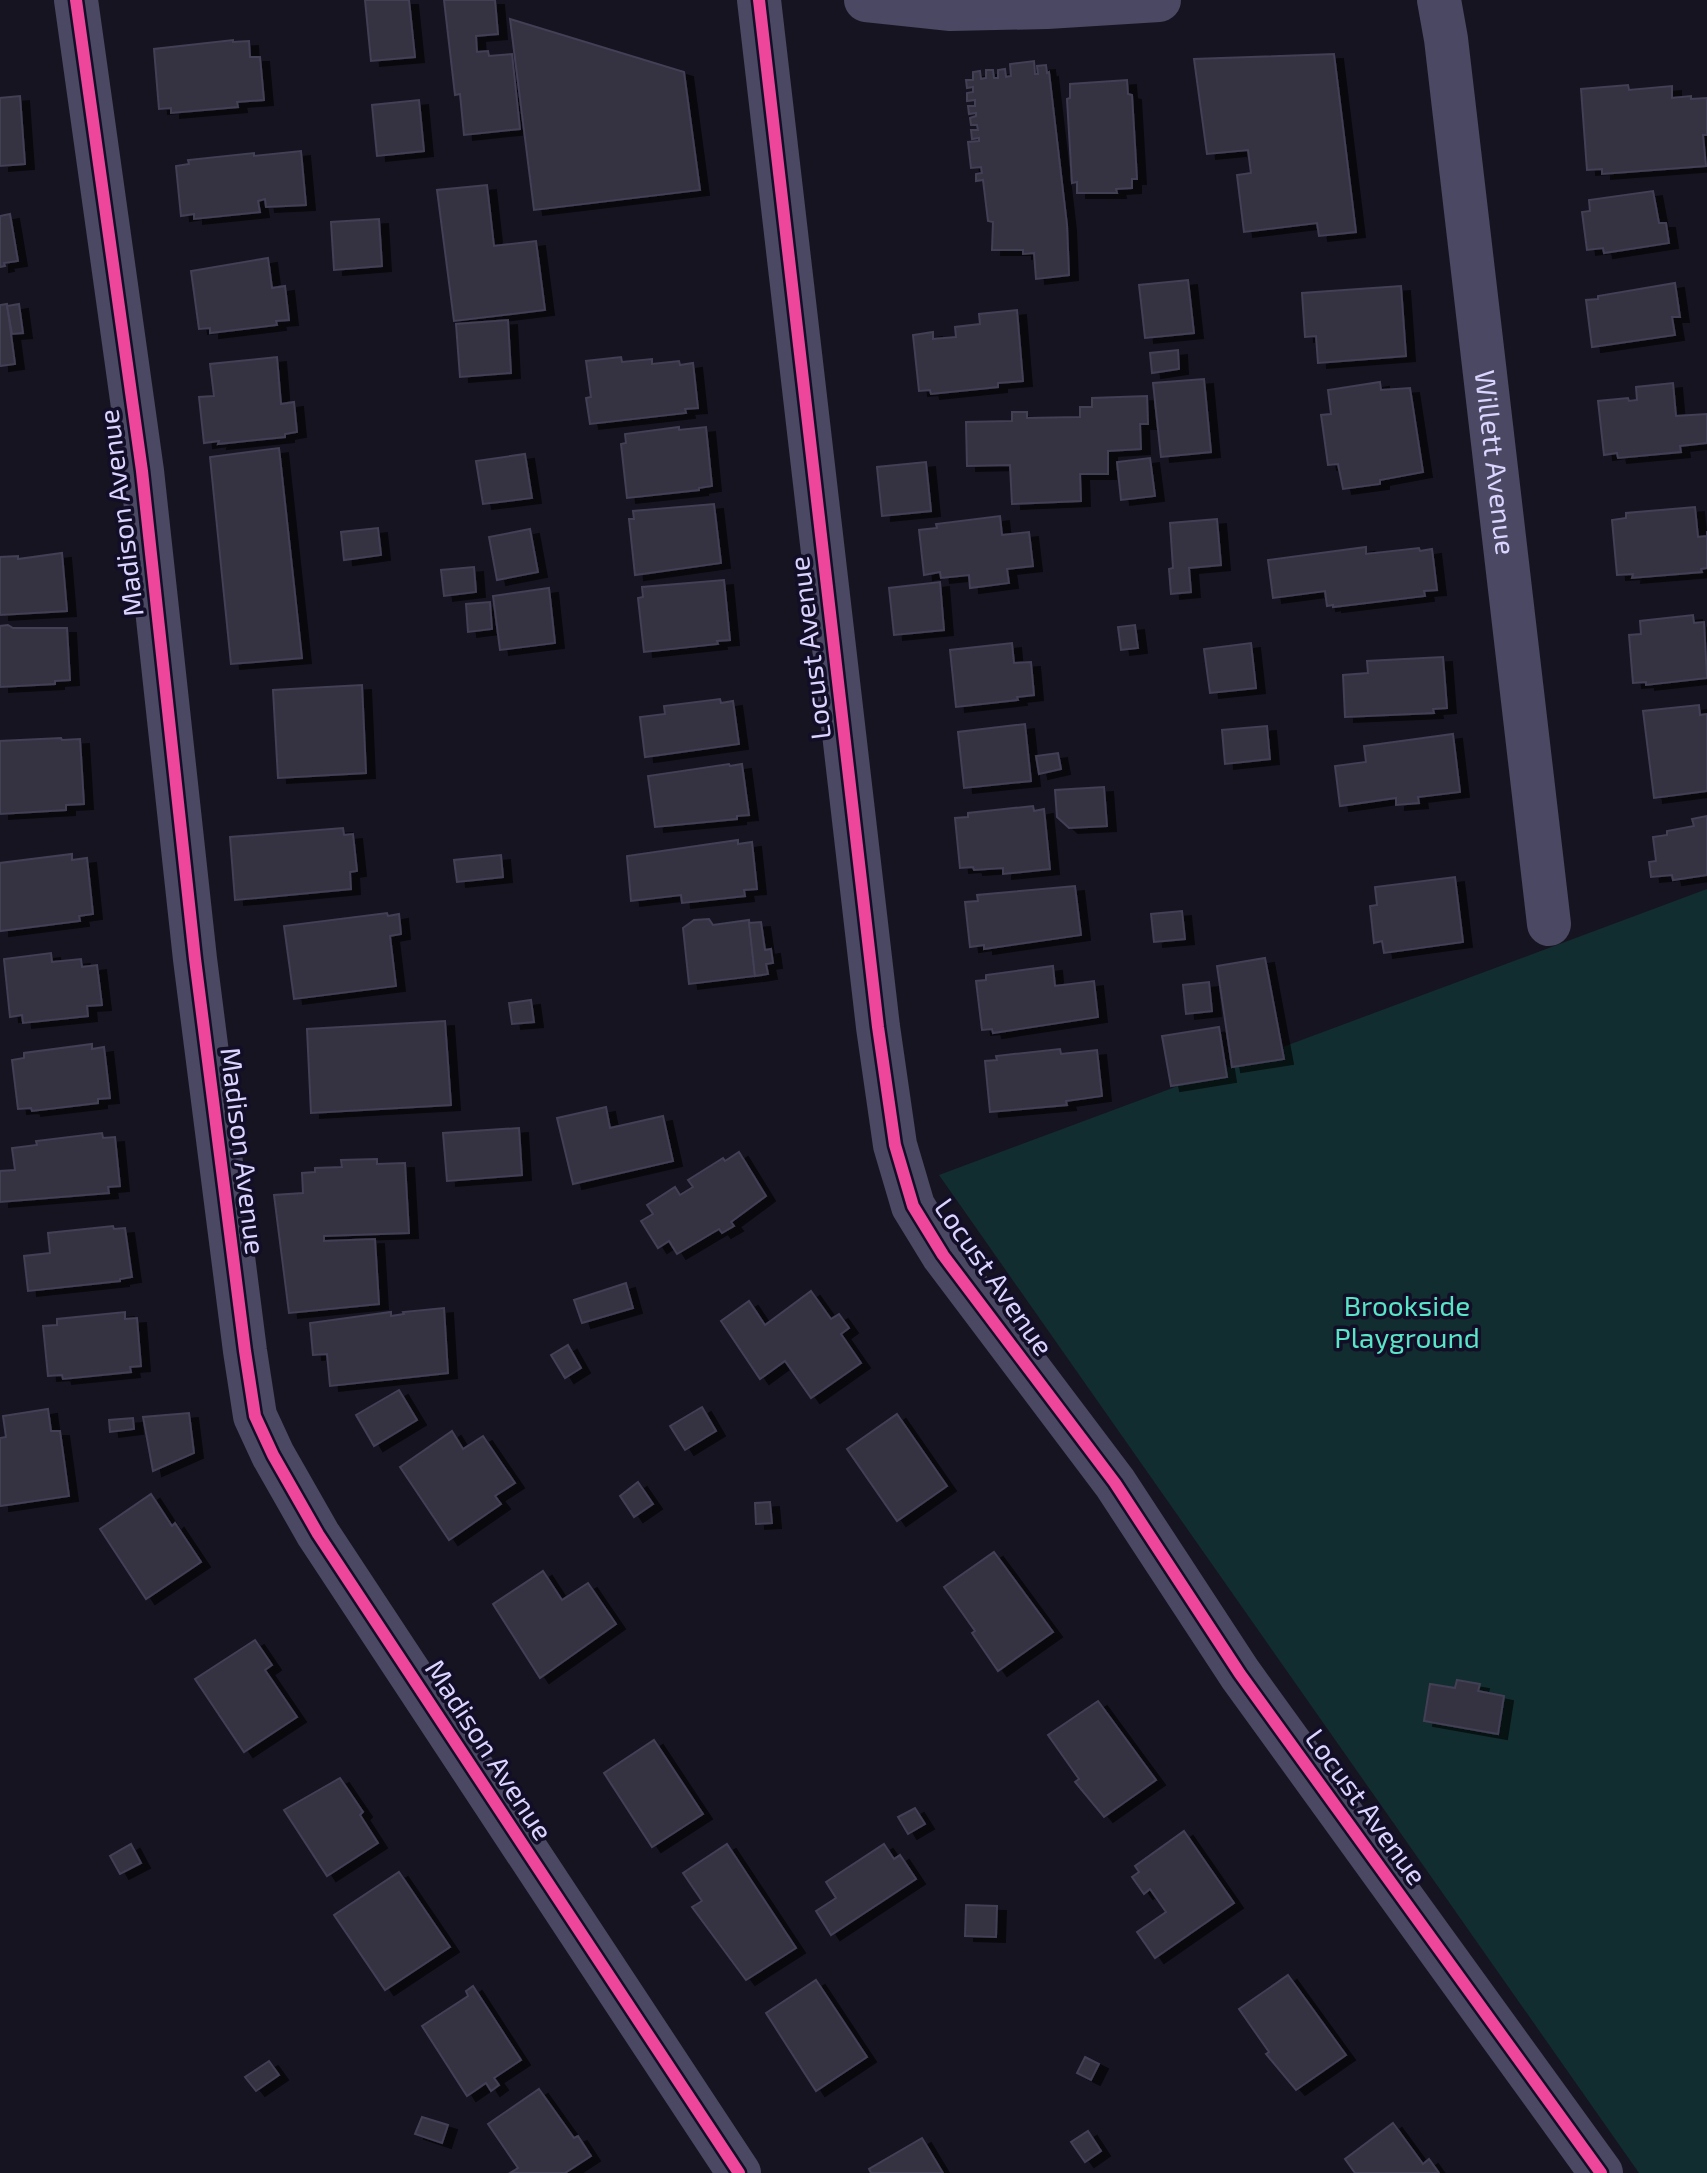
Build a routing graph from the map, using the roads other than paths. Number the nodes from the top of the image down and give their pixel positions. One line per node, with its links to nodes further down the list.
1 (76, 0): 7 (street, Madison Avenue)
2 (759, 0): 8 (street, Locust Avenue)
3 (866, 0): 4 (street)
4 (1159, 0)
5 (1439, 0): 6 (street, Willett Avenue)
6 (1549, 924)
7 (739, 2173)
8 (1601, 2173)

